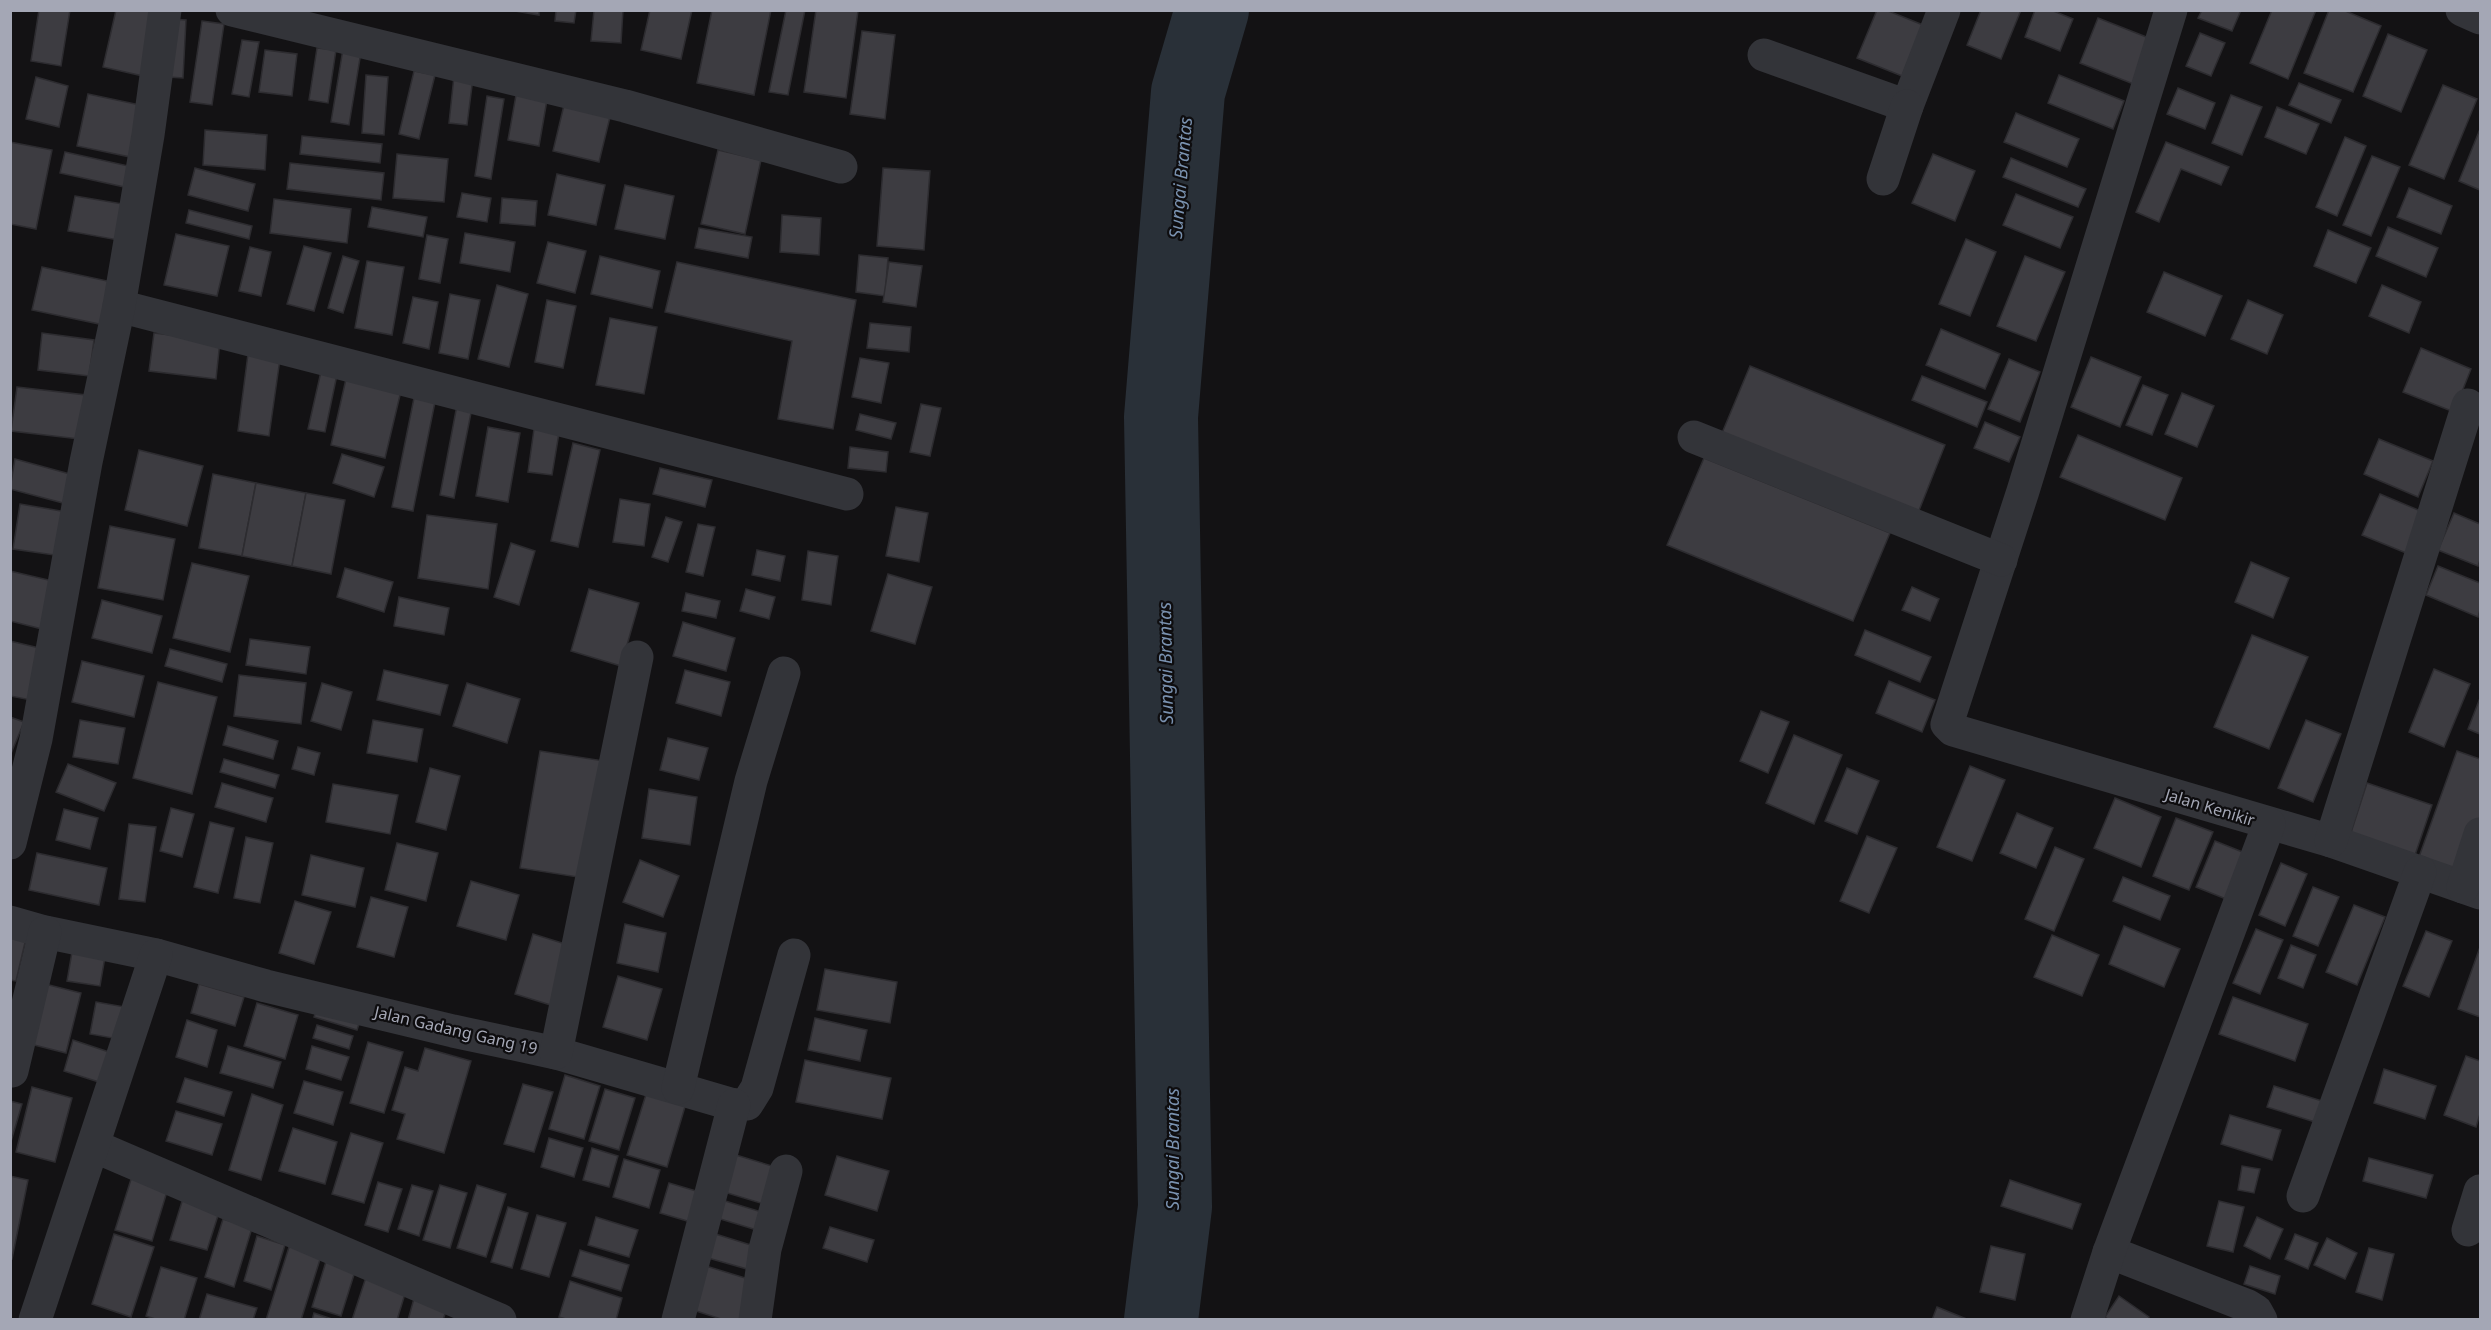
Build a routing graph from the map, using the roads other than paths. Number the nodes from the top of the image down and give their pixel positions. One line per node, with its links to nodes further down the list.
1 (165, 10): 11 (street)
2 (232, 10): 9 (street)
3 (1944, 10): 8 (street)
4 (2171, 10): 15 (street)
5 (2462, 10): 6 (street)
6 (2481, 18)
7 (1764, 55): 8 (street)
8 (1907, 106): 10 (street)
9 (841, 167)
10 (1883, 179)
11 (119, 306): 14 (street); 21 (street)
12 (2468, 405): 20 (street)
13 (1694, 437): 15 (street)
14 (847, 494)
15 (2001, 560): 18 (street, Jalan Kenikir)
16 (637, 657): 28 (street)
17 (784, 673): 30 (street)
18 (2269, 824): 20 (street, Jalan Kenikir); 37 (street)
19 (2481, 834): 23 (street)
20 (2331, 841): 22 (street, Jalan Kenikir)
21 (10, 843)
22 (2420, 872): 23 (street, Jalan Kenikir); 35 (street)
23 (2472, 890)
24 (10, 922): 25 (street, Jalan Gadang Gang 19)
25 (45, 932): 26 (street, Jalan Gadang Gang 19); 29 (street)
26 (156, 955): 28 (street, Jalan Gadang Gang 19); 32 (street)
27 (794, 955): 31 (street)
28 (556, 1053): 30 (street, Jalan Gadang Gang 19)
29 (12, 1071)
30 (678, 1088): 31 (street, Jalan Gadang Gang 19)
31 (734, 1105): 40 (street)
32 (94, 1146): 38 (street); 39 (street)
33 (786, 1171): 41 (street)
34 (2481, 1191): 36 (street)
35 (2303, 1196)
36 (2468, 1230)
37 (2109, 1252): 42 (street); 43 (street)
38 (493, 1318)
39 (35, 1320)
40 (678, 1320)
41 (755, 1320)
42 (2087, 1320)
43 (2261, 1320)

